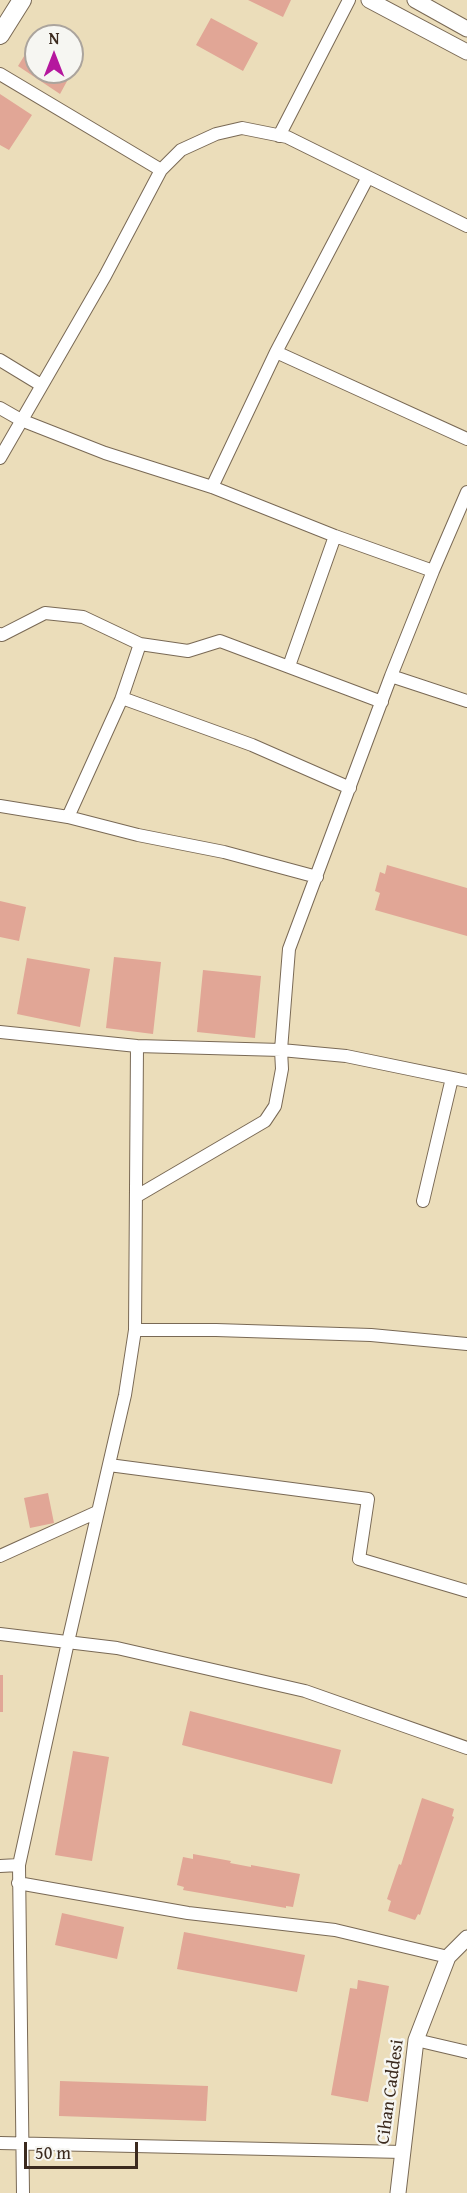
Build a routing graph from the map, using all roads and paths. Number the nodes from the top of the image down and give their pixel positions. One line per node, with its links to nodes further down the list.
1 (22, 0): 6 (main road)
2 (349, 0): 9 (street)
3 (369, 0): 7 (street)
4 (415, 0): 5 (street)
5 (467, 28)
6 (0, 35)
7 (467, 52)
8 (0, 74): 10 (street)
9 (279, 136): 10 (street); 11 (street)
10 (161, 170): 15 (street)
11 (368, 177): 12 (street); 13 (street)
12 (467, 226)
13 (276, 352): 18 (street); 20 (street)
14 (0, 360): 15 (street)
15 (41, 385): 17 (street)
16 (0, 408): 17 (street)
17 (21, 420): 19 (street); 20 (street)
18 (467, 438)
19 (0, 458)
20 (212, 488): 22 (street)
21 (467, 492): 23 (street)
22 (335, 537): 23 (street); 26 (street)
23 (433, 571): 27 (street)
24 (0, 634): 25 (street)
25 (140, 644): 26 (street); 28 (street)
26 (289, 666): 30 (street)
27 (391, 676): 29 (street); 30 (street)
28 (122, 698): 31 (street); 33 (street)
29 (467, 701)
30 (382, 702): 31 (street)
31 (350, 788): 34 (street)
32 (0, 806): 33 (street)
33 (68, 817): 34 (street)
34 (317, 877): 37 (street)
35 (0, 1032): 36 (street)
36 (137, 1046): 37 (street); 40 (street)
37 (281, 1050): 38 (street); 40 (street)
38 (452, 1078): 39 (street); 41 (street)
39 (467, 1081)
40 (137, 1196): 42 (street)
41 (423, 1201)
42 (135, 1330): 43 (street); 44 (street)
43 (467, 1344)
44 (108, 1466): 45 (street); 47 (street)
45 (97, 1512): 46 (street); 49 (street)
46 (0, 1556)
47 (467, 1591)
48 (0, 1634): 49 (street)
49 (68, 1642): 50 (street); 51 (street)
50 (467, 1748)
51 (19, 1865): 52 (street); 53 (street)
52 (0, 1866)
53 (18, 1883): 55 (street); 59 (street)
54 (467, 1938): 55 (street, Cihan Caddesi)
55 (448, 1957): 56 (street, Cihan Caddesi)
56 (416, 2040): 57 (street); 60 (street, Cihan Caddesi)
57 (467, 2052)
58 (0, 2143): 59 (street)
59 (22, 2145): 60 (street); 61 (street)
60 (403, 2152): 62 (street, Cihan Caddesi)
61 (23, 2193)
62 (398, 2193)

